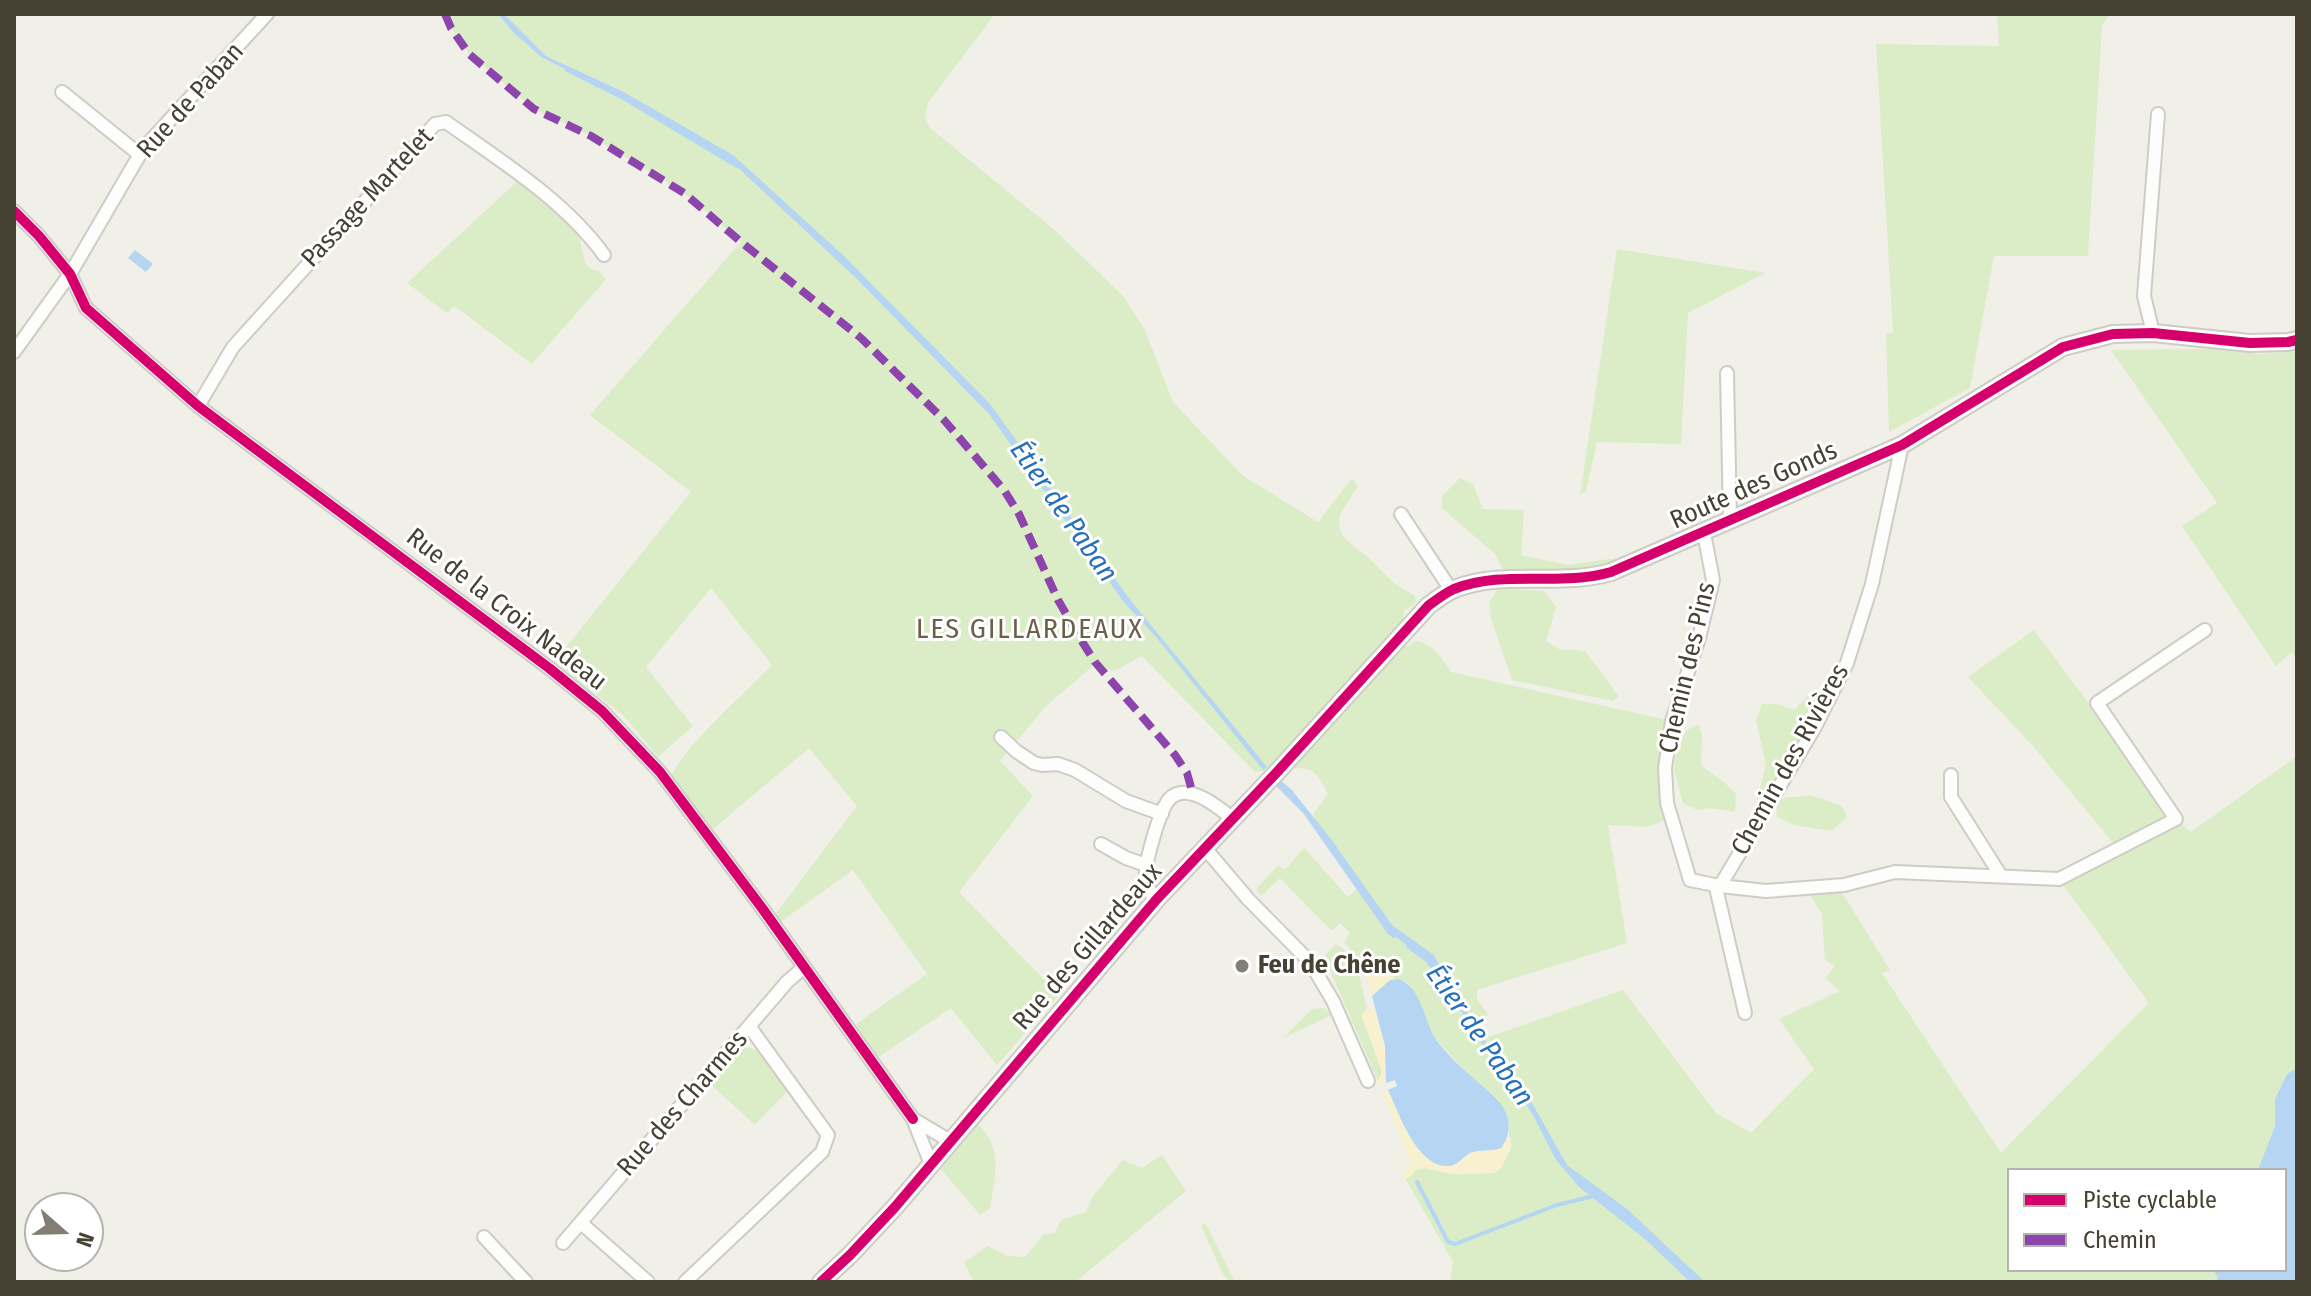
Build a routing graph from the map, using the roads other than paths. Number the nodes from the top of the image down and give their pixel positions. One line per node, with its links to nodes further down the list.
1 (267, 14): 4 (street, Rue de Paban)
2 (62, 92): 4 (street)
3 (2158, 114): 8 (street)
4 (140, 155): 7 (street, Rue de Paban)
5 (14, 211): 7 (street, Rue de la Croix Nadeau)
6 (604, 255): 12 (street, Passage Martelet)
7 (70, 274): 10 (street, Rue de Paban); 12 (street, Rue de la Croix Nadeau)
8 (2153, 333): 9 (street, Route des Gonds); 13 (street, Route des Gonds)
9 (2297, 340)
10 (14, 352)
11 (1727, 373): 15 (street)
12 (198, 406): 30 (street, Rue de la Croix Nadeau)
13 (1902, 445): 15 (street, Route des Gonds); 28 (street, Chemin des Rivières)
14 (1401, 514): 17 (street)
15 (1730, 521): 16 (street, Route des Gonds)
16 (1704, 533): 17 (street, Route des Gonds); 28 (street, Chemin des Pins)
17 (1451, 590): 21 (street, Route des Gonds)
18 (2205, 630): 27 (street)
19 (1001, 737): 22 (street)
20 (1951, 775): 27 (street)
21 (1265, 785): 23 (street, Rue des Gillardeaux)
22 (1162, 814): 23 (street); 26 (street)
23 (1232, 818): 25 (street, Rue des Gillardeaux)
24 (1101, 844): 26 (street)
25 (1204, 847): 29 (street, Rue des Gillardeaux); 33 (street)
26 (1146, 865): 29 (street)
27 (2001, 876): 28 (street)
28 (1720, 886): 31 (street)
29 (1156, 900): 35 (street, Rue des Gillardeaux)
30 (804, 967): 32 (street, Rue des Charmes); 34 (street, Rue de la Croix Nadeau)
31 (1745, 1013)
32 (749, 1026): 37 (street, Rue des Charmes); 42 (street)
33 (1368, 1081)
34 (913, 1119): 35 (street); 36 (street)
35 (950, 1141): 36 (street, Rue des Gillardeaux)
36 (931, 1164): 43 (street, Rue des Gillardeaux)
37 (581, 1223): 39 (street, Rue des Charmes); 41 (street)
38 (484, 1237): 40 (street)
39 (563, 1243)
40 (526, 1282)
41 (648, 1282)
42 (685, 1282)
43 (821, 1282)

